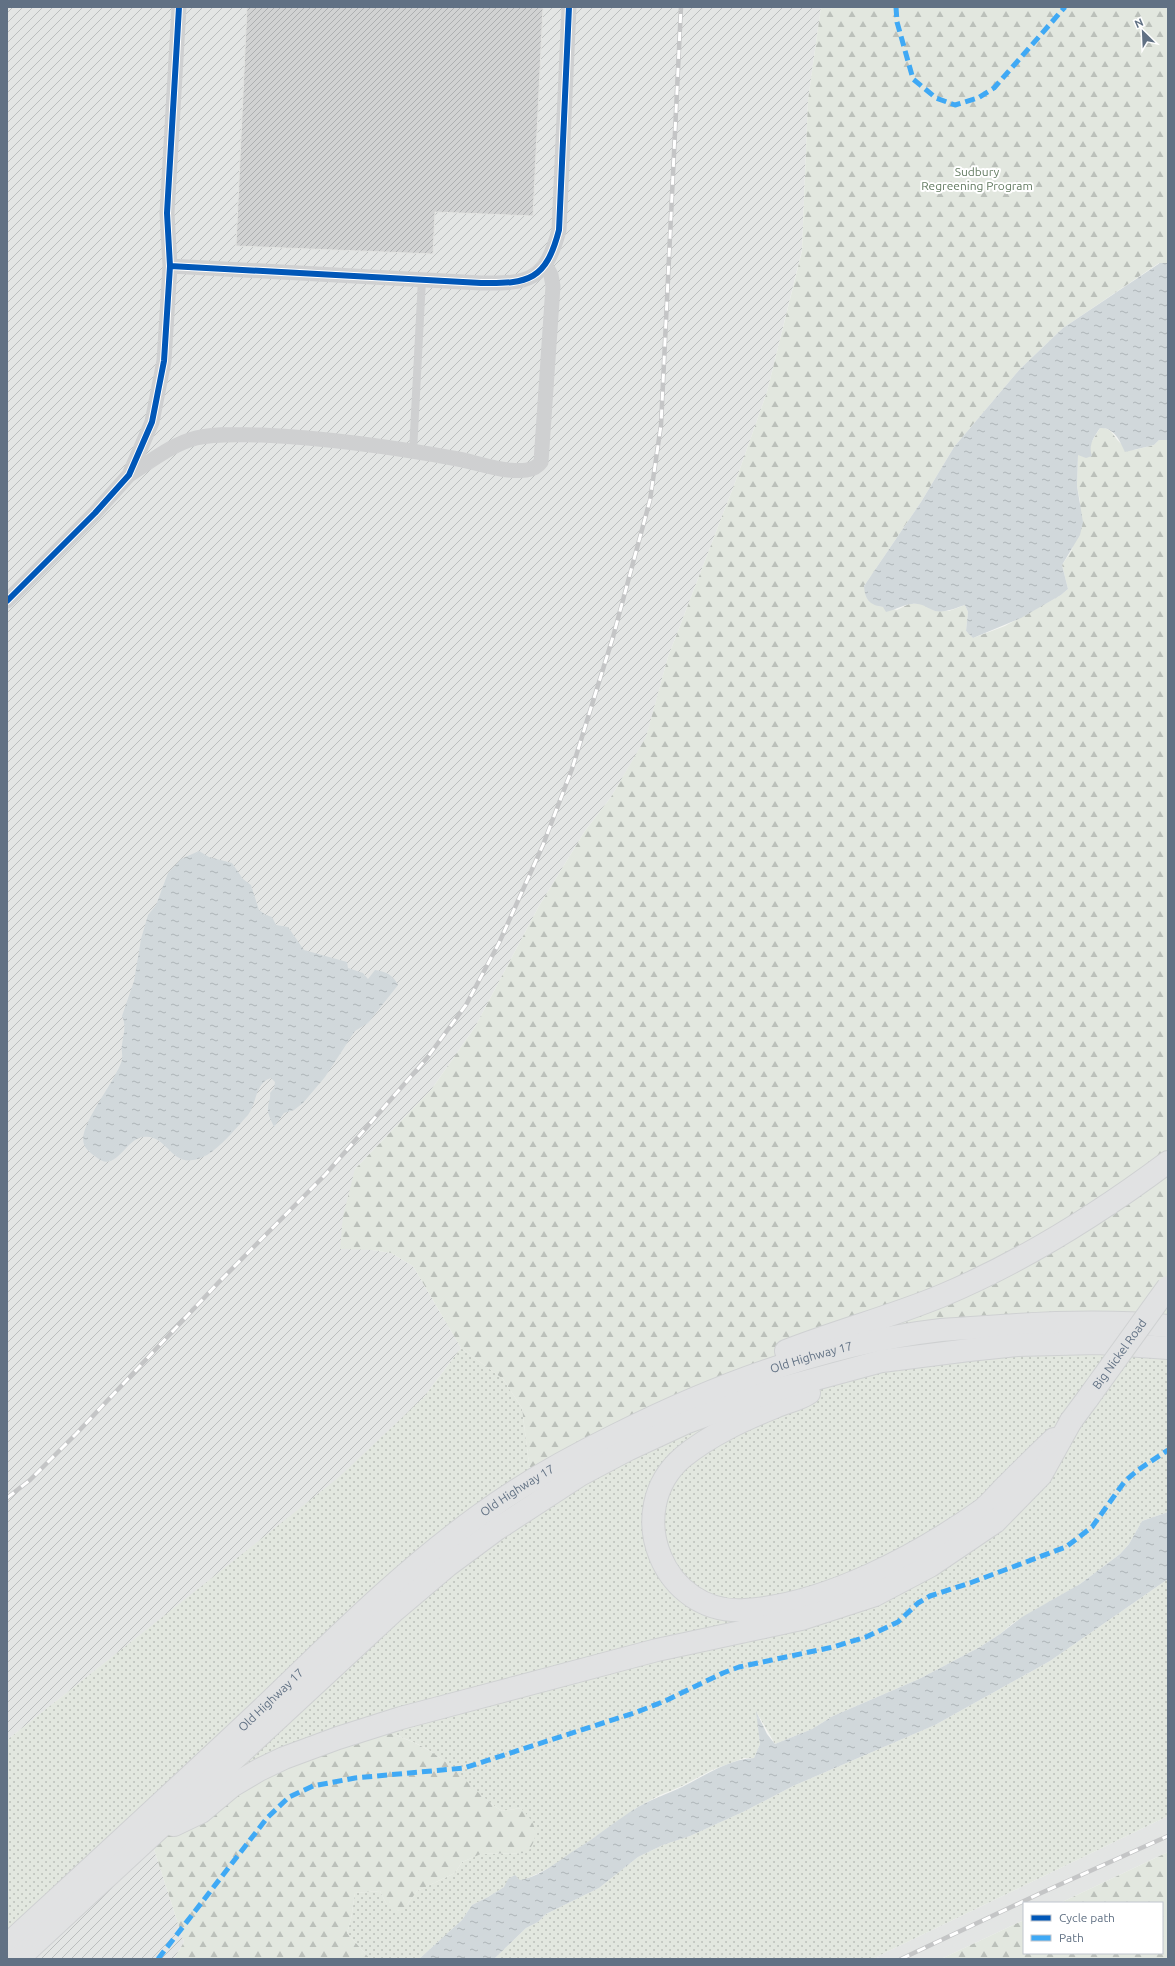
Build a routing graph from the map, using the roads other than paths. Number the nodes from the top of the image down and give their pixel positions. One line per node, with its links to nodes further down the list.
1 (179, 7): 4 (street)
2 (569, 7): 3 (street)
3 (545, 264): 5 (street); 6 (street)
4 (170, 266): 5 (street); 7 (street)
5 (422, 279): 6 (lane)
6 (413, 452): 7 (street)
7 (129, 475): 8 (street)
8 (7, 601)
9 (1168, 1162): 14 (main road)
10 (1168, 1287): 15 (main road, Big Nickel Road, bridge)
11 (1168, 1326): 14 (main road, Old Highway 17)
12 (1168, 1348): 13 (main road, Old Highway 17)
13 (842, 1371): 15 (main road); 16 (main road, Old Highway 17)
14 (745, 1379): 17 (main road, Old Highway 17)
15 (1071, 1421): 16 (main road)
16 (155, 1834): 18 (main road, Old Highway 17)
17 (7, 1945)
18 (18, 1959)

